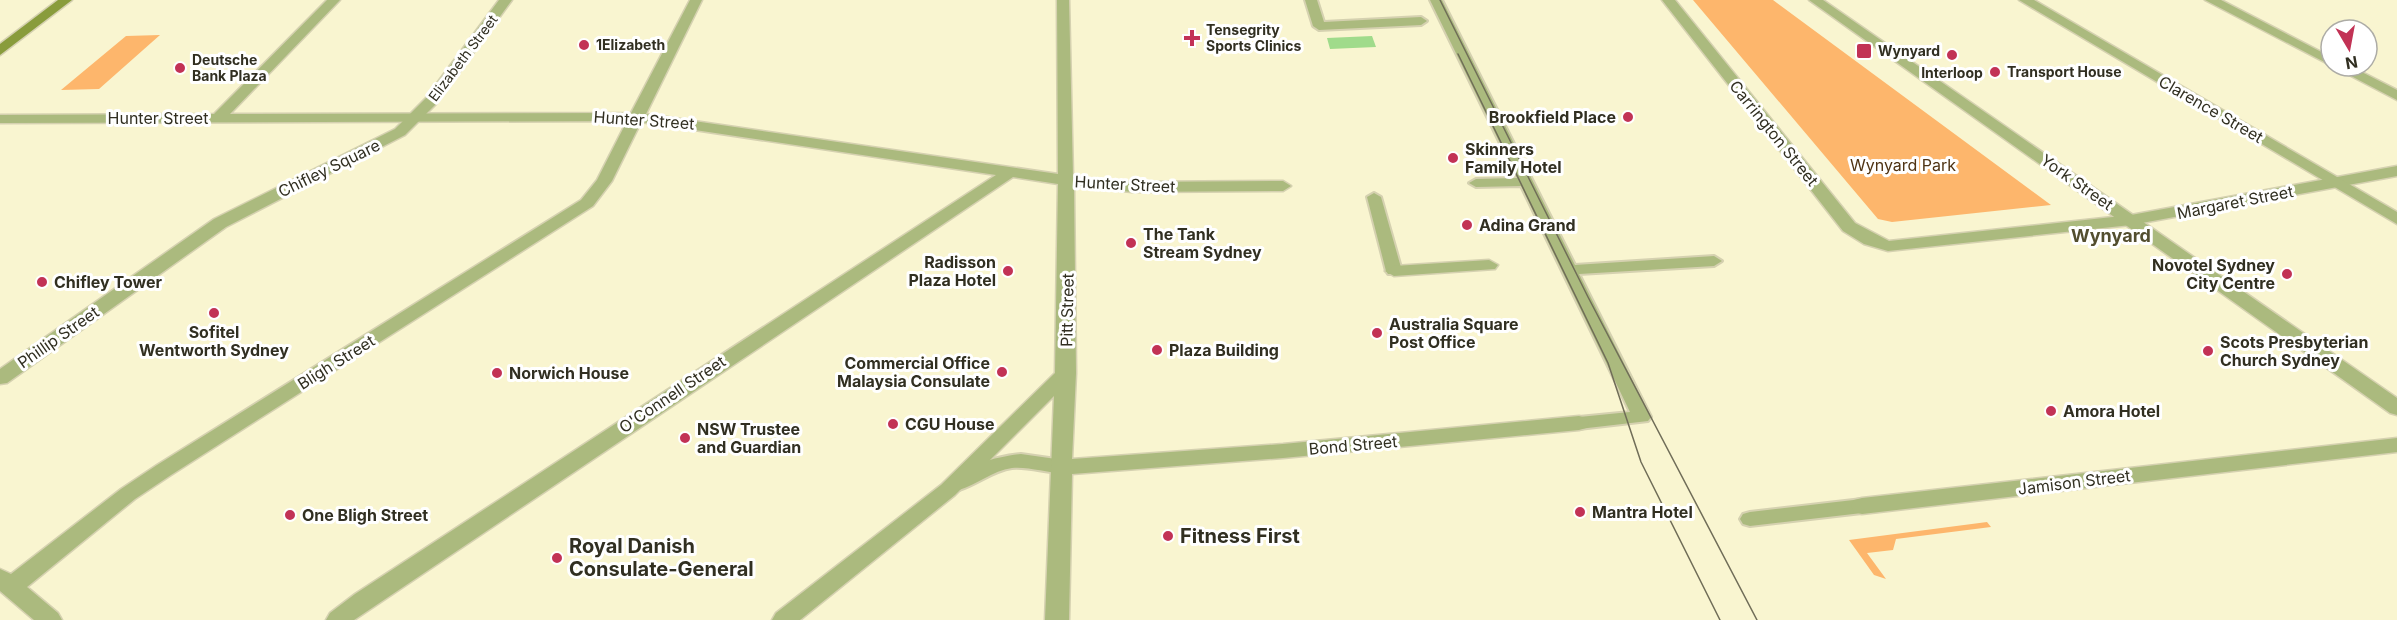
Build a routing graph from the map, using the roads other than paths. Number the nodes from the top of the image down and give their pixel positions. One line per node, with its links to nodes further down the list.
1 (66, 0): 13 (main road)
2 (334, 0): 19 (street)
3 (506, 0): 17 (street, Elizabeth Street)
4 (696, 0): 18 (street, Bligh Street)
5 (1063, 0): 23 (street, Pitt Street)
6 (1311, 0): 12 (street)
7 (1436, 0): 24 (street)
8 (1668, 0): 32 (street, Carrington Street)
9 (1815, 0): 31 (street, York Street)
10 (2025, 0): 26 (street, Clarence Street)
11 (2211, 0): 14 (street)
12 (1421, 21)
13 (0, 51)
14 (2319, 56)
15 (2362, 78): 16 (street)
16 (2397, 96)
17 (419, 116): 18 (street, Hunter Street); 19 (street, Hunter Street); 29 (street, Chifley Square)
18 (637, 117): 22 (street, Hunter Street); 46 (street, Bligh Street)
19 (218, 118): 20 (street, Hunter Street)
20 (0, 119)
21 (2397, 171): 26 (street, Margaret Street)
22 (1009, 173): 23 (street, Hunter Street); 48 (street, O'Connell Street)
23 (1065, 181): 27 (street, Hunter Street); 37 (street, Pitt Street)
24 (1526, 182): 25 (street); 35 (street)
25 (1476, 183)
26 (2336, 183): 30 (street, Clarence Street); 31 (street, Margaret Street)
27 (1283, 186)
28 (1374, 197): 36 (street)
29 (236, 214): 38 (street, Phillip Street)
30 (2397, 219)
31 (2131, 220): 32 (street, Margaret Street); 39 (street, York Street)
32 (1894, 247)
33 (1714, 261): 35 (street)
34 (1489, 265): 36 (street)
35 (1569, 270): 40 (street, Bond Street)
36 (1394, 271)
37 (1066, 373): 42 (street, Pitt Street); 43 (street)
38 (5, 374)
39 (2397, 408)
40 (1579, 423): 42 (street, Bond Street)
41 (2397, 445): 44 (street, Jamison Street)
42 (1063, 466): 43 (street); 50 (street, Pitt Street)
43 (948, 490): 49 (street)
44 (1862, 506): 45 (street, Jamison Street)
45 (1750, 519)
46 (5, 583): 47 (street)
47 (50, 620)
48 (339, 620)
49 (784, 620)
50 (1057, 620)

